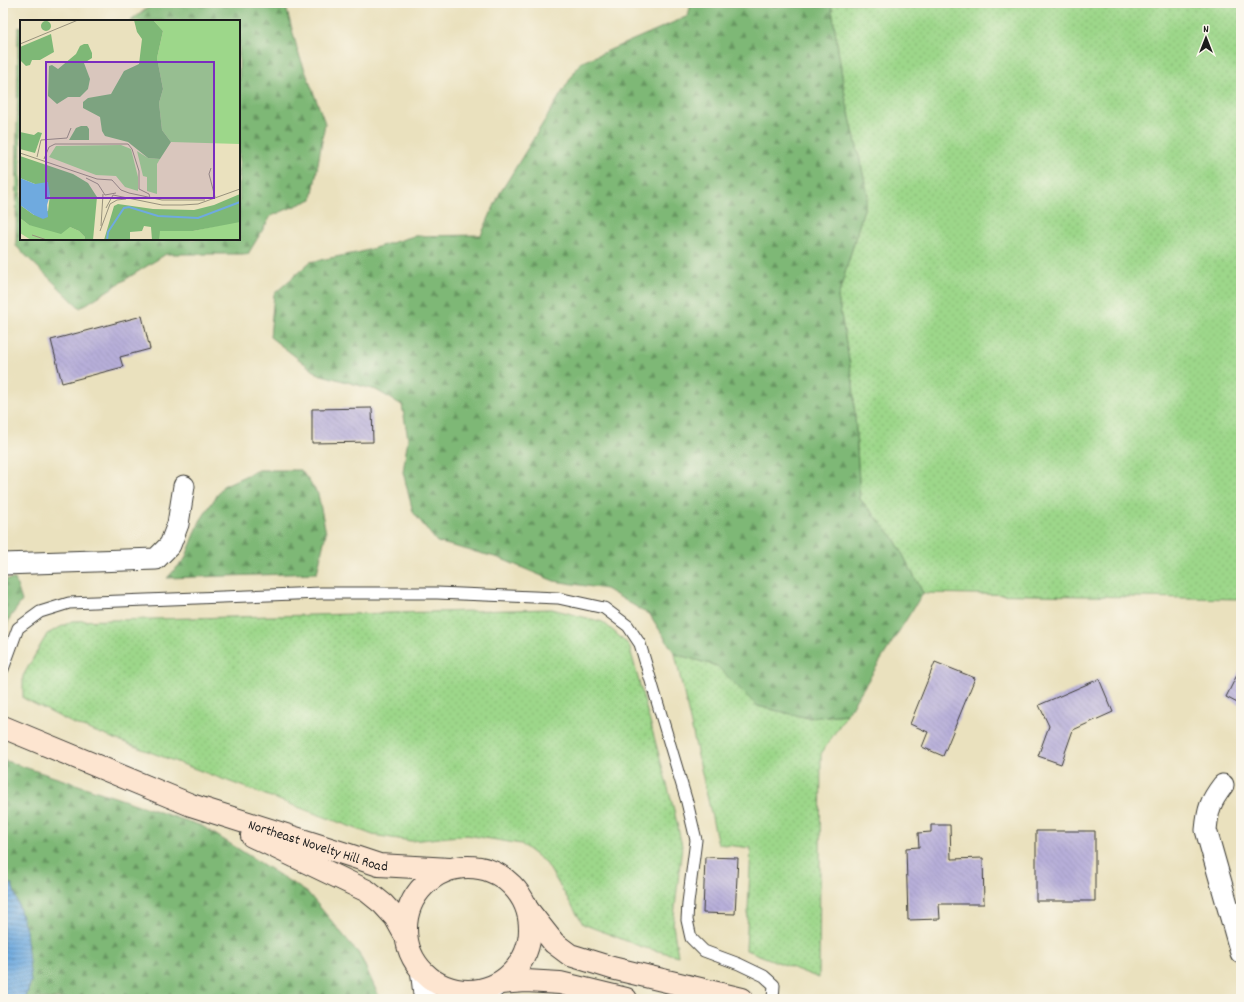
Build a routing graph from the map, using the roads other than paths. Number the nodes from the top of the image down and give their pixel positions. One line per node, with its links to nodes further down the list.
1 (184, 486): 2 (street)
2 (3, 564)
3 (3, 668): 17 (lane)
4 (3, 727): 6 (main road, Northeast Novelty Hill Road)
5 (1223, 785): 10 (street)
6 (191, 805): 7 (main road, Northeast Novelty Hill Road); 9 (main road, Northeast Novelty Hill Road)
7 (450, 869): 8 (main road); 9 (main road)
8 (528, 910): 12 (main road); 16 (main road)
9 (405, 935): 11 (main road)
10 (1241, 953)
11 (422, 973): 12 (main road); 13 (street)
12 (497, 984): 14 (street); 15 (main road)
13 (425, 999)
14 (478, 999)
15 (626, 999)
16 (742, 999)
17 (773, 999)

